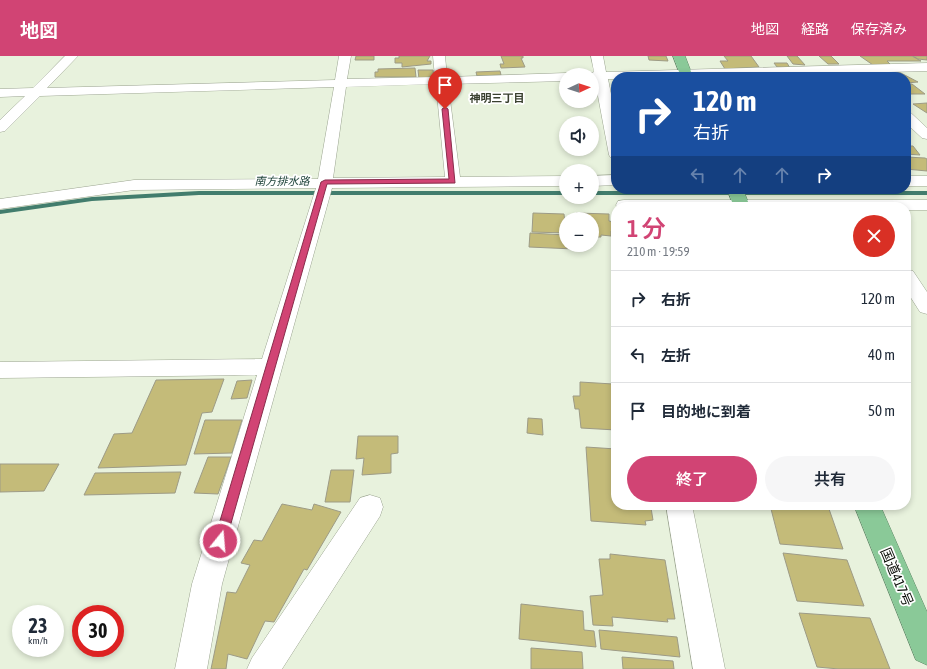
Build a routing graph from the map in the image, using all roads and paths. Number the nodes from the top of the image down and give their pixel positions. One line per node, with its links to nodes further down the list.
1 (72, 56): 23 (street)
2 (345, 56): 20 (street)
3 (439, 56): 19 (street)
4 (597, 56): 9 (street)
5 (679, 56): 12 (highway)
6 (841, 56): 10 (street)
7 (912, 67): 8 (street); 10 (street); 18 (street)
8 (927, 67)
9 (596, 68)
10 (853, 69): 11 (street); 14 (street)
11 (770, 70): 13 (street)
12 (686, 72)
13 (737, 72)
14 (856, 72)
15 (599, 76): 16 (street)
16 (611, 76)
17 (559, 77): 19 (street)
18 (927, 78)
19 (442, 80): 20 (street); 29 (street)
20 (340, 83): 23 (street); 34 (street)
21 (599, 88): 26 (street)
22 (0, 93): 23 (street)
23 (35, 93): 25 (street)
24 (911, 121): 27 (street)
25 (0, 128)
26 (611, 135)
27 (927, 135)
28 (611, 180): 31 (street)
29 (453, 181): 30 (street); 34 (street)
30 (559, 181)
31 (599, 181)
32 (911, 181): 33 (street)
33 (927, 182)
34 (323, 190): 38 (street); 43 (street)
35 (740, 201): 36 (street); 37 (street)
36 (711, 202)
37 (764, 202)
38 (0, 204)
39 (911, 205): 40 (street)
40 (927, 205)
41 (911, 282): 42 (street)
42 (927, 307)
43 (271, 367): 44 (street); 49 (street)
44 (0, 370)
45 (370, 507): 50 (street)
46 (680, 510): 51 (street)
47 (869, 510): 48 (highway, 国道417号)
48 (927, 649)
49 (191, 669)
50 (263, 669)
51 (709, 669)

